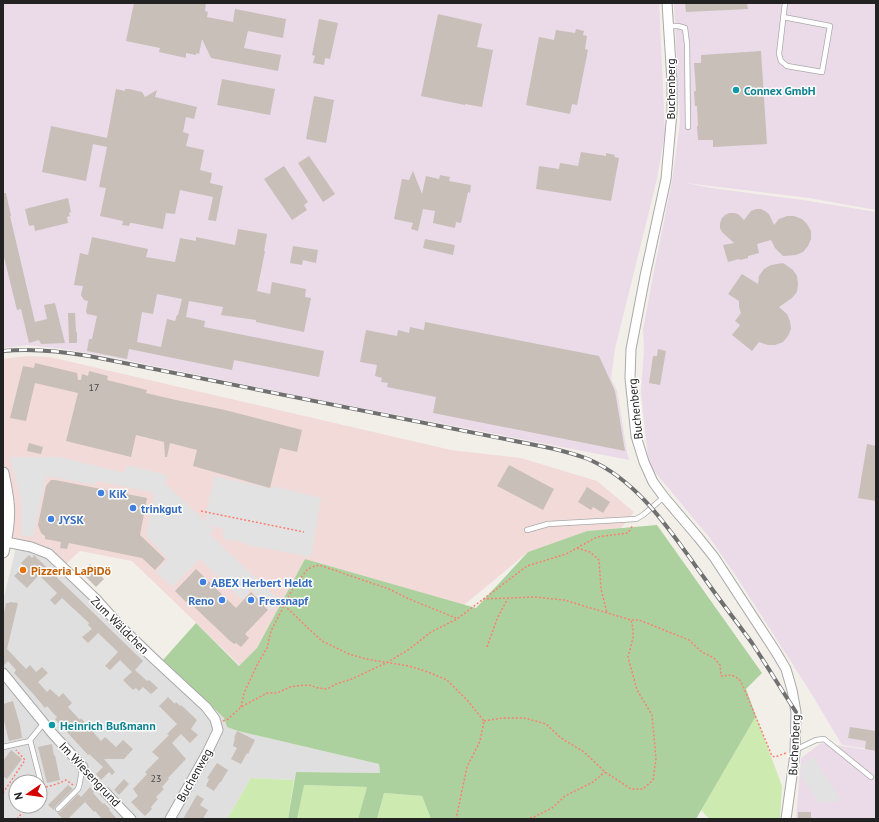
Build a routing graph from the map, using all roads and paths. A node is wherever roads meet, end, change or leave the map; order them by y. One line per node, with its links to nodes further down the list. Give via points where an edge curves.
1 (667, 3): 4 (street, Buchenberg)
2 (785, 3): 3 (lane)
3 (783, 17): 3 (lane, via 779,54 781,61 787,66 822,72 830,26)
4 (669, 26): 5 (lane, via 685,28); 7 (street, Buchenberg, via 672,112 666,179 631,349 630,378 636,436 653,482)
5 (688, 127)
6 (3, 473): 12 (street, via 9,512)
7 (664, 497): 9 (lane); 31 (street, Buchenberg, via 714,557 786,669 796,712)
8 (201, 511): 11 (path)
9 (636, 519): 10 (lane, via 548,524); 13 (path, via 628,533 597,537)
10 (527, 530)
11 (304, 532)
12 (4, 547): 27 (street, Zum Wäldchen, via 31,547 49,554 120,626 206,707 216,720)
13 (576, 548): 15 (path, via 566,554 527,566); 18 (path, via 590,552 599,560 601,588)
14 (508, 598): 15 (path); 18 (path, via 535,596 564,600); 21 (path)
15 (483, 599): 19 (path)
16 (274, 603): 17 (path, via 282,602)
17 (285, 605): 19 (path, via 304,573 319,565 389,589); 22 (path, via 322,641 349,654); 24 (path, via 244,693)
18 (608, 613): 20 (path)
19 (457, 619): 22 (path, via 431,632)
20 (631, 620): 31 (path, via 639,620 689,640 702,652 714,658 720,665 721,676 732,675 739,679 772,756); 33 (path, via 633,638 628,657 637,690 652,715 656,759 653,780 643,789 631,789)
21 (487, 647)
22 (386, 663): 24 (path, via 327,689 309,685 290,687 277,693 267,692); 25 (path, via 409,666 447,680)
23 (3, 673): 26 (street, Im Wiesengrund)
24 (241, 707): 27 (path)
25 (484, 721): 33 (path, via 525,718 546,724 561,738 584,752); 43 (path, via 480,741 467,767)
26 (44, 723): 28 (lane); 32 (street, Im Wiesengrund)
27 (218, 728): 42 (street, Buchenweg)
28 (30, 741): 29 (lane); 34 (lane)
29 (3, 747)
30 (14, 748): 39 (path, via 25,760)
31 (791, 751): 35 (lane, via 824,739); 45 (street, Buchenberg, via 791,783)
32 (83, 767): 37 (lane); 38 (path, Im Wiesengrund)
33 (605, 772): 44 (path, via 593,782 565,796 552,808)
34 (39, 774)
35 (871, 777)
36 (48, 786): 37 (path, via 66,780)
37 (78, 789): 40 (lane)
38 (105, 792): 41 (street, Im Wiesengrund)
39 (3, 794)
40 (58, 809)
41 (131, 819)
42 (170, 819)
43 (456, 819)
44 (526, 819)
45 (786, 819)

